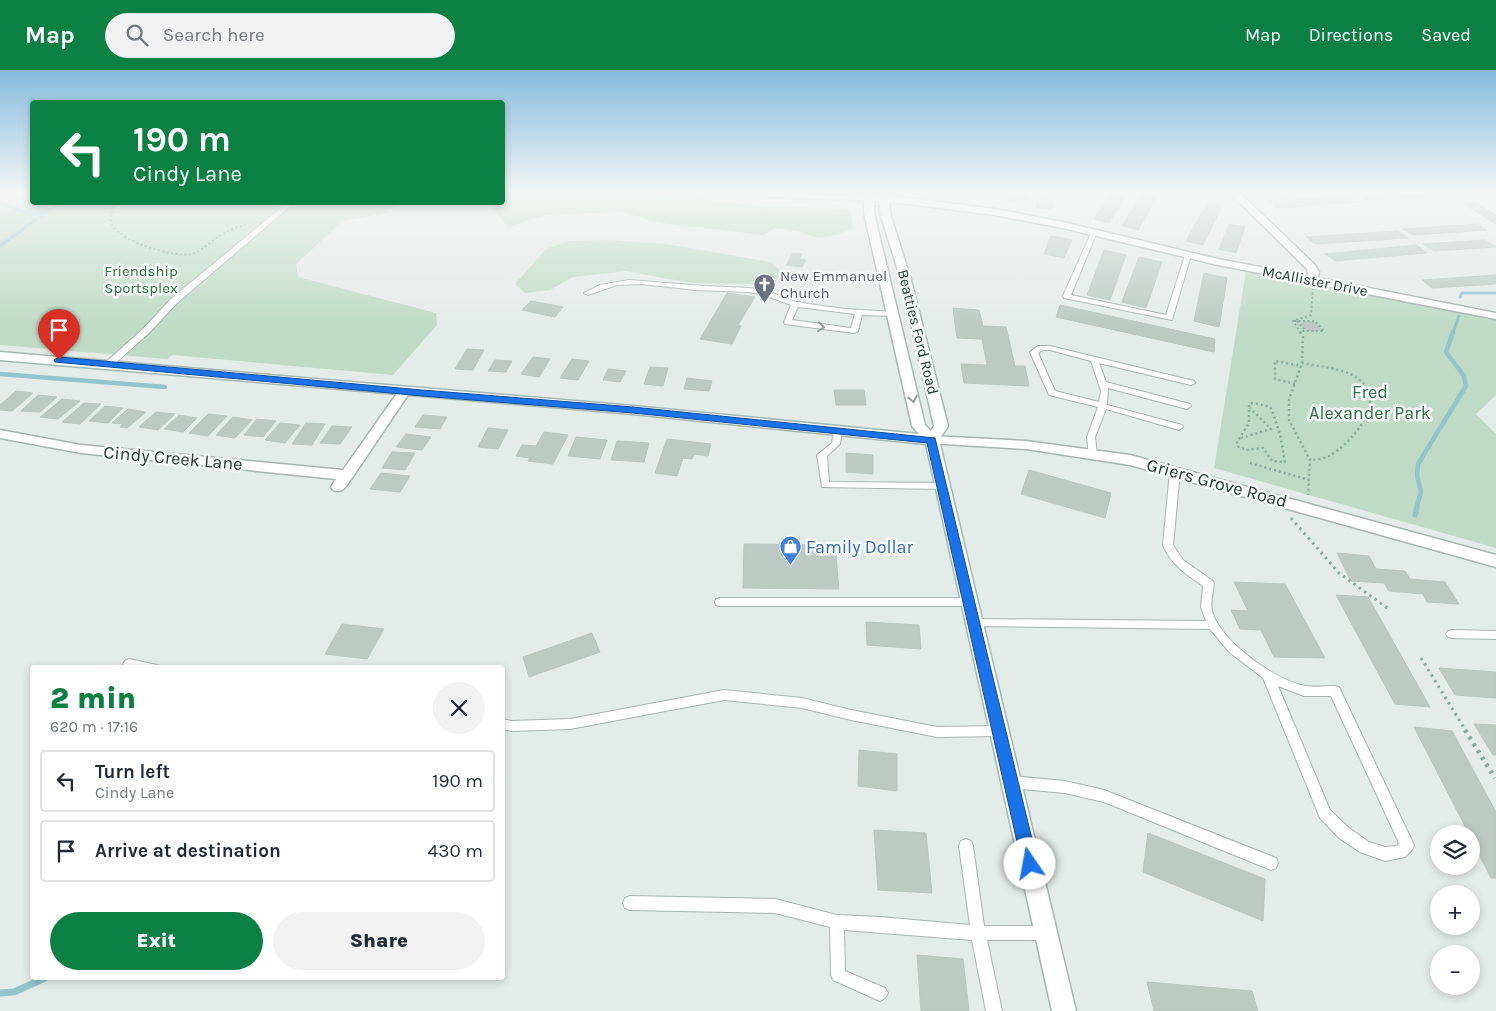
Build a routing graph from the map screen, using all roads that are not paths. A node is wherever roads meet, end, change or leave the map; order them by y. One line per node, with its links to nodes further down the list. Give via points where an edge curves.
1 (250, 237): 16 (lane, via 174,301)
2 (875, 237): 12 (main road, Beatties Ford Road)
3 (892, 237): 25 (main road, Beatties Ford Road, via 941,426)
4 (1092, 237): 7 (lane, via 1067,296 1169,318)
5 (1114, 237): 7 (main road, McAllister Drive)
6 (1280, 237): 8 (main road, via 1311,266)
7 (1188, 255): 8 (main road, McAllister Drive)
8 (1313, 282): 13 (main road, McAllister Drive)
9 (588, 293): 10 (lane, via 616,282 632,281 754,290)
10 (795, 304): 11 (lane); 11 (lane, one-way to 11, via 788,322 854,331)
11 (859, 312): 12 (lane)
12 (894, 314): 25 (main road, Beatties Ford Road, one-way to 25, via 919,426)
13 (1496, 316)
14 (0, 356): 16 (main road, Griers Grove Road)
15 (1094, 359): 17 (lane); 18 (lane); 20 (lane, via 1050,348 1034,352 1052,393)
16 (109, 364): 19 (main road, Griers Grove Road)
17 (1191, 383)
18 (1103, 384): 20 (lane); 21 (lane)
19 (404, 392): 23 (main road, Griers Grove Road, via 633,410); 28 (main road)
20 (1103, 406): 22 (lane); 26 (lane, via 1091,436)
21 (1187, 406)
22 (1179, 427)
23 (838, 431): 25 (main road, Griers Grove Road); 30 (lane, via 836,444 822,455 825,485)
24 (0, 434): 28 (main road, Cindy Creek Lane, via 81,449)
25 (932, 440): 26 (main road, Griers Grove Road, via 1026,445); 30 (main road, Beatties Ford Road)
26 (1092, 454): 27 (main road, Griers Grove Road)
27 (1175, 471): 31 (main road, Griers Grove Road); 35 (lane, via 1168,545 1180,564 1209,584 1205,604)
28 (347, 474): 29 (main road)
29 (338, 486)
30 (942, 486): 33 (main road, Beatties Ford Road)
31 (1496, 561)
32 (720, 602): 33 (lane)
33 (970, 602): 34 (main road, Beatties Ford Road)
34 (974, 623): 35 (lane); 42 (main road, Beatties Ford Road)
35 (1213, 625): 40 (lane, via 1230,646)
36 (1452, 634): 37 (lane)
37 (1496, 635)
38 (129, 664): 39 (lane)
39 (135, 665)
40 (1267, 674): 40 (lane, via 1301,690 1335,691 1407,844 1400,852 1386,854 1365,847 1344,833 1325,814)
41 (505, 725): 42 (lane, via 570,724 724,695 802,703 937,732)
42 (1000, 731): 43 (main road, Beatties Ford Road)
43 (1012, 782): 45 (lane, via 1065,787 1104,796); 49 (main road, Beatties Ford Road)
44 (966, 846): 48 (lane)
45 (1270, 863)
46 (630, 903): 47 (lane, via 775,906)
47 (837, 922): 48 (lane); 50 (lane, via 838,974)
48 (978, 933): 49 (lane); 51 (lane)
49 (1044, 933): 52 (main road, Beatties Ford Road)
50 (880, 993)
51 (994, 1011)
52 (1064, 1011)

